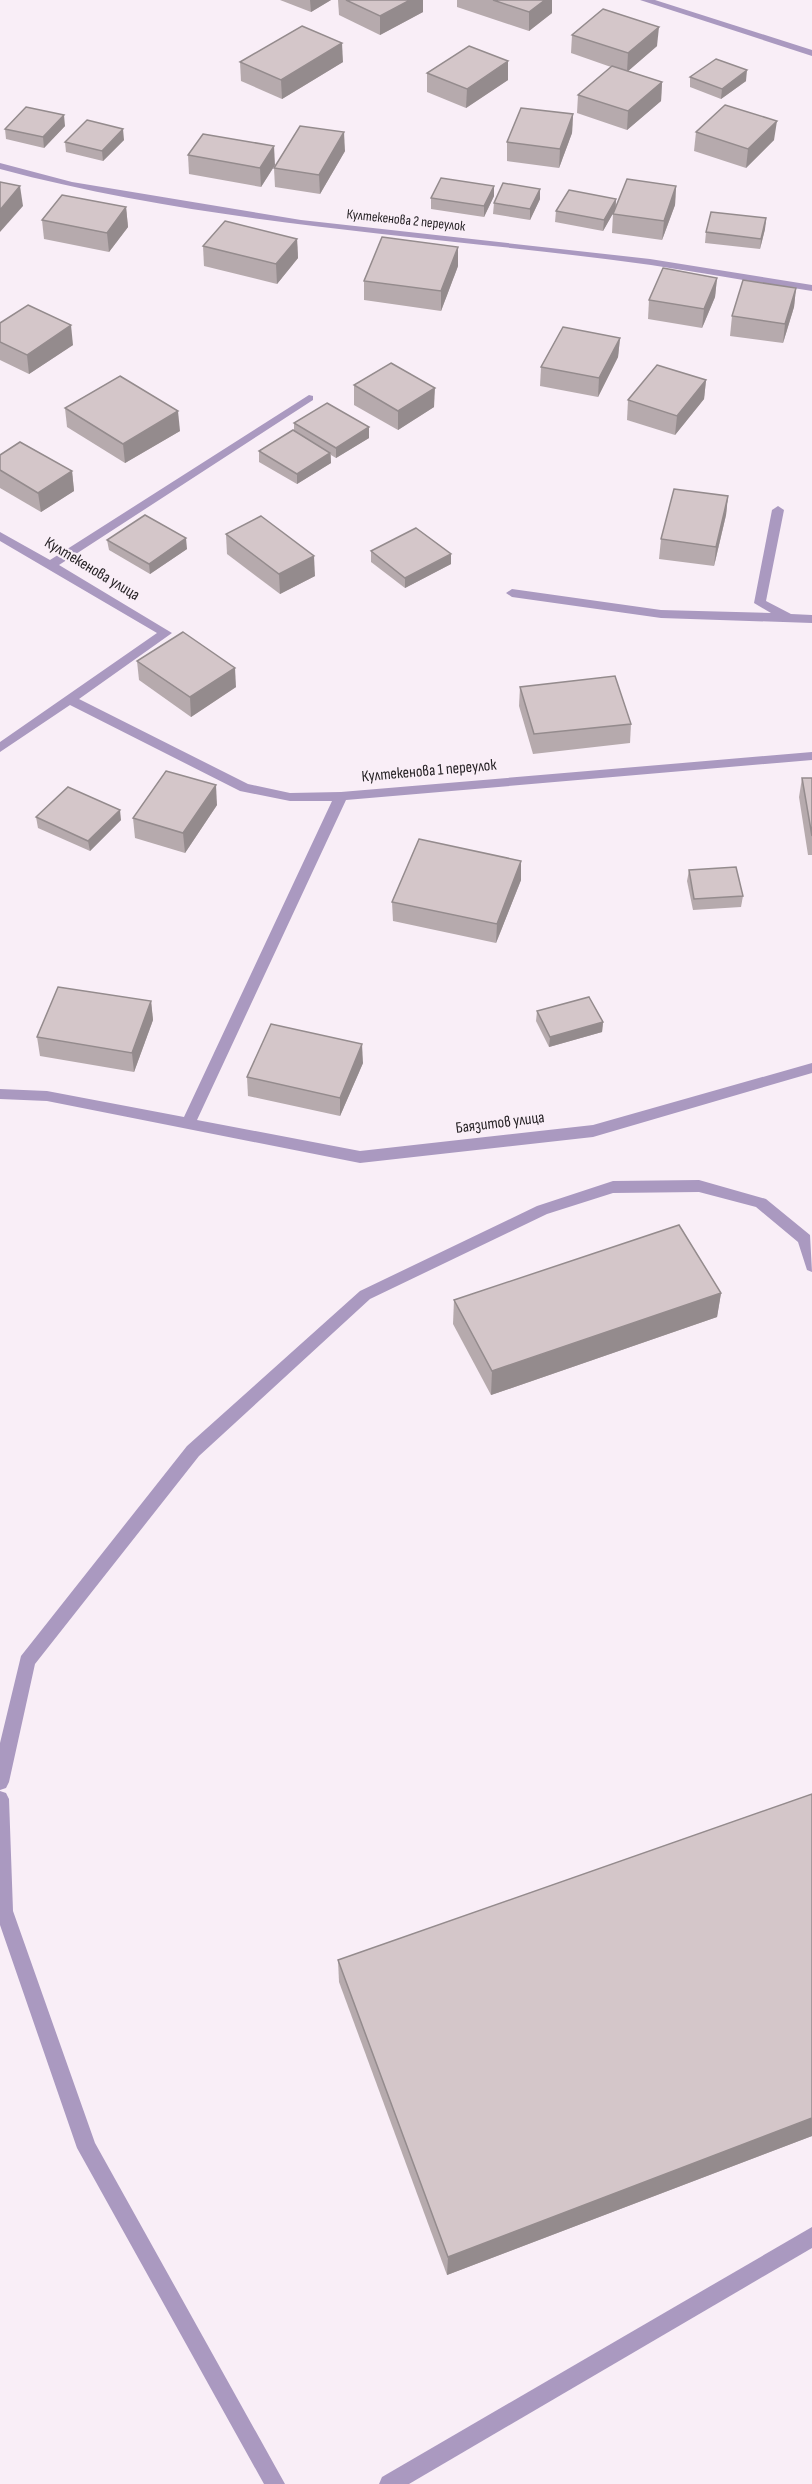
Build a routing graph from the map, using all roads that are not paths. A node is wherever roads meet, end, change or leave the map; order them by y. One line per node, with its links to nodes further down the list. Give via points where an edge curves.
1 (645, 0): 2 (street)
2 (812, 53)
3 (0, 166): 4 (street, Култекенова 2 переулок, via 71,185 301,223 650,262)
4 (812, 288)
5 (309, 398): 8 (street)
6 (778, 510): 10 (street, via 760,603)
7 (0, 536): 8 (street, Култекенова улица)
8 (53, 564): 12 (street, Култекенова улица, via 166,633)
9 (513, 593): 10 (street, via 661,614)
10 (789, 618): 11 (street)
11 (812, 619)
12 (70, 700): 13 (street); 15 (street, Култекенова 1 переулок, via 245,788 290,797)
13 (0, 748)
14 (812, 756): 15 (street, Култекенова 1 переулок)
15 (341, 796): 18 (street)
16 (812, 1068): 18 (street, Баязитов улица, via 593,1131 360,1157)
17 (0, 1094): 18 (street, Баязитов улица, via 47,1096)
18 (188, 1124)
19 (812, 1266): 20 (street, via 805,1239 761,1203 699,1186 613,1188 542,1210 365,1295 193,1451 27,1661)
20 (0, 1782)
21 (0, 1799): 23 (street, via 4,1911 87,2148)
22 (812, 2237): 24 (street)
23 (275, 2484)
24 (389, 2484)

